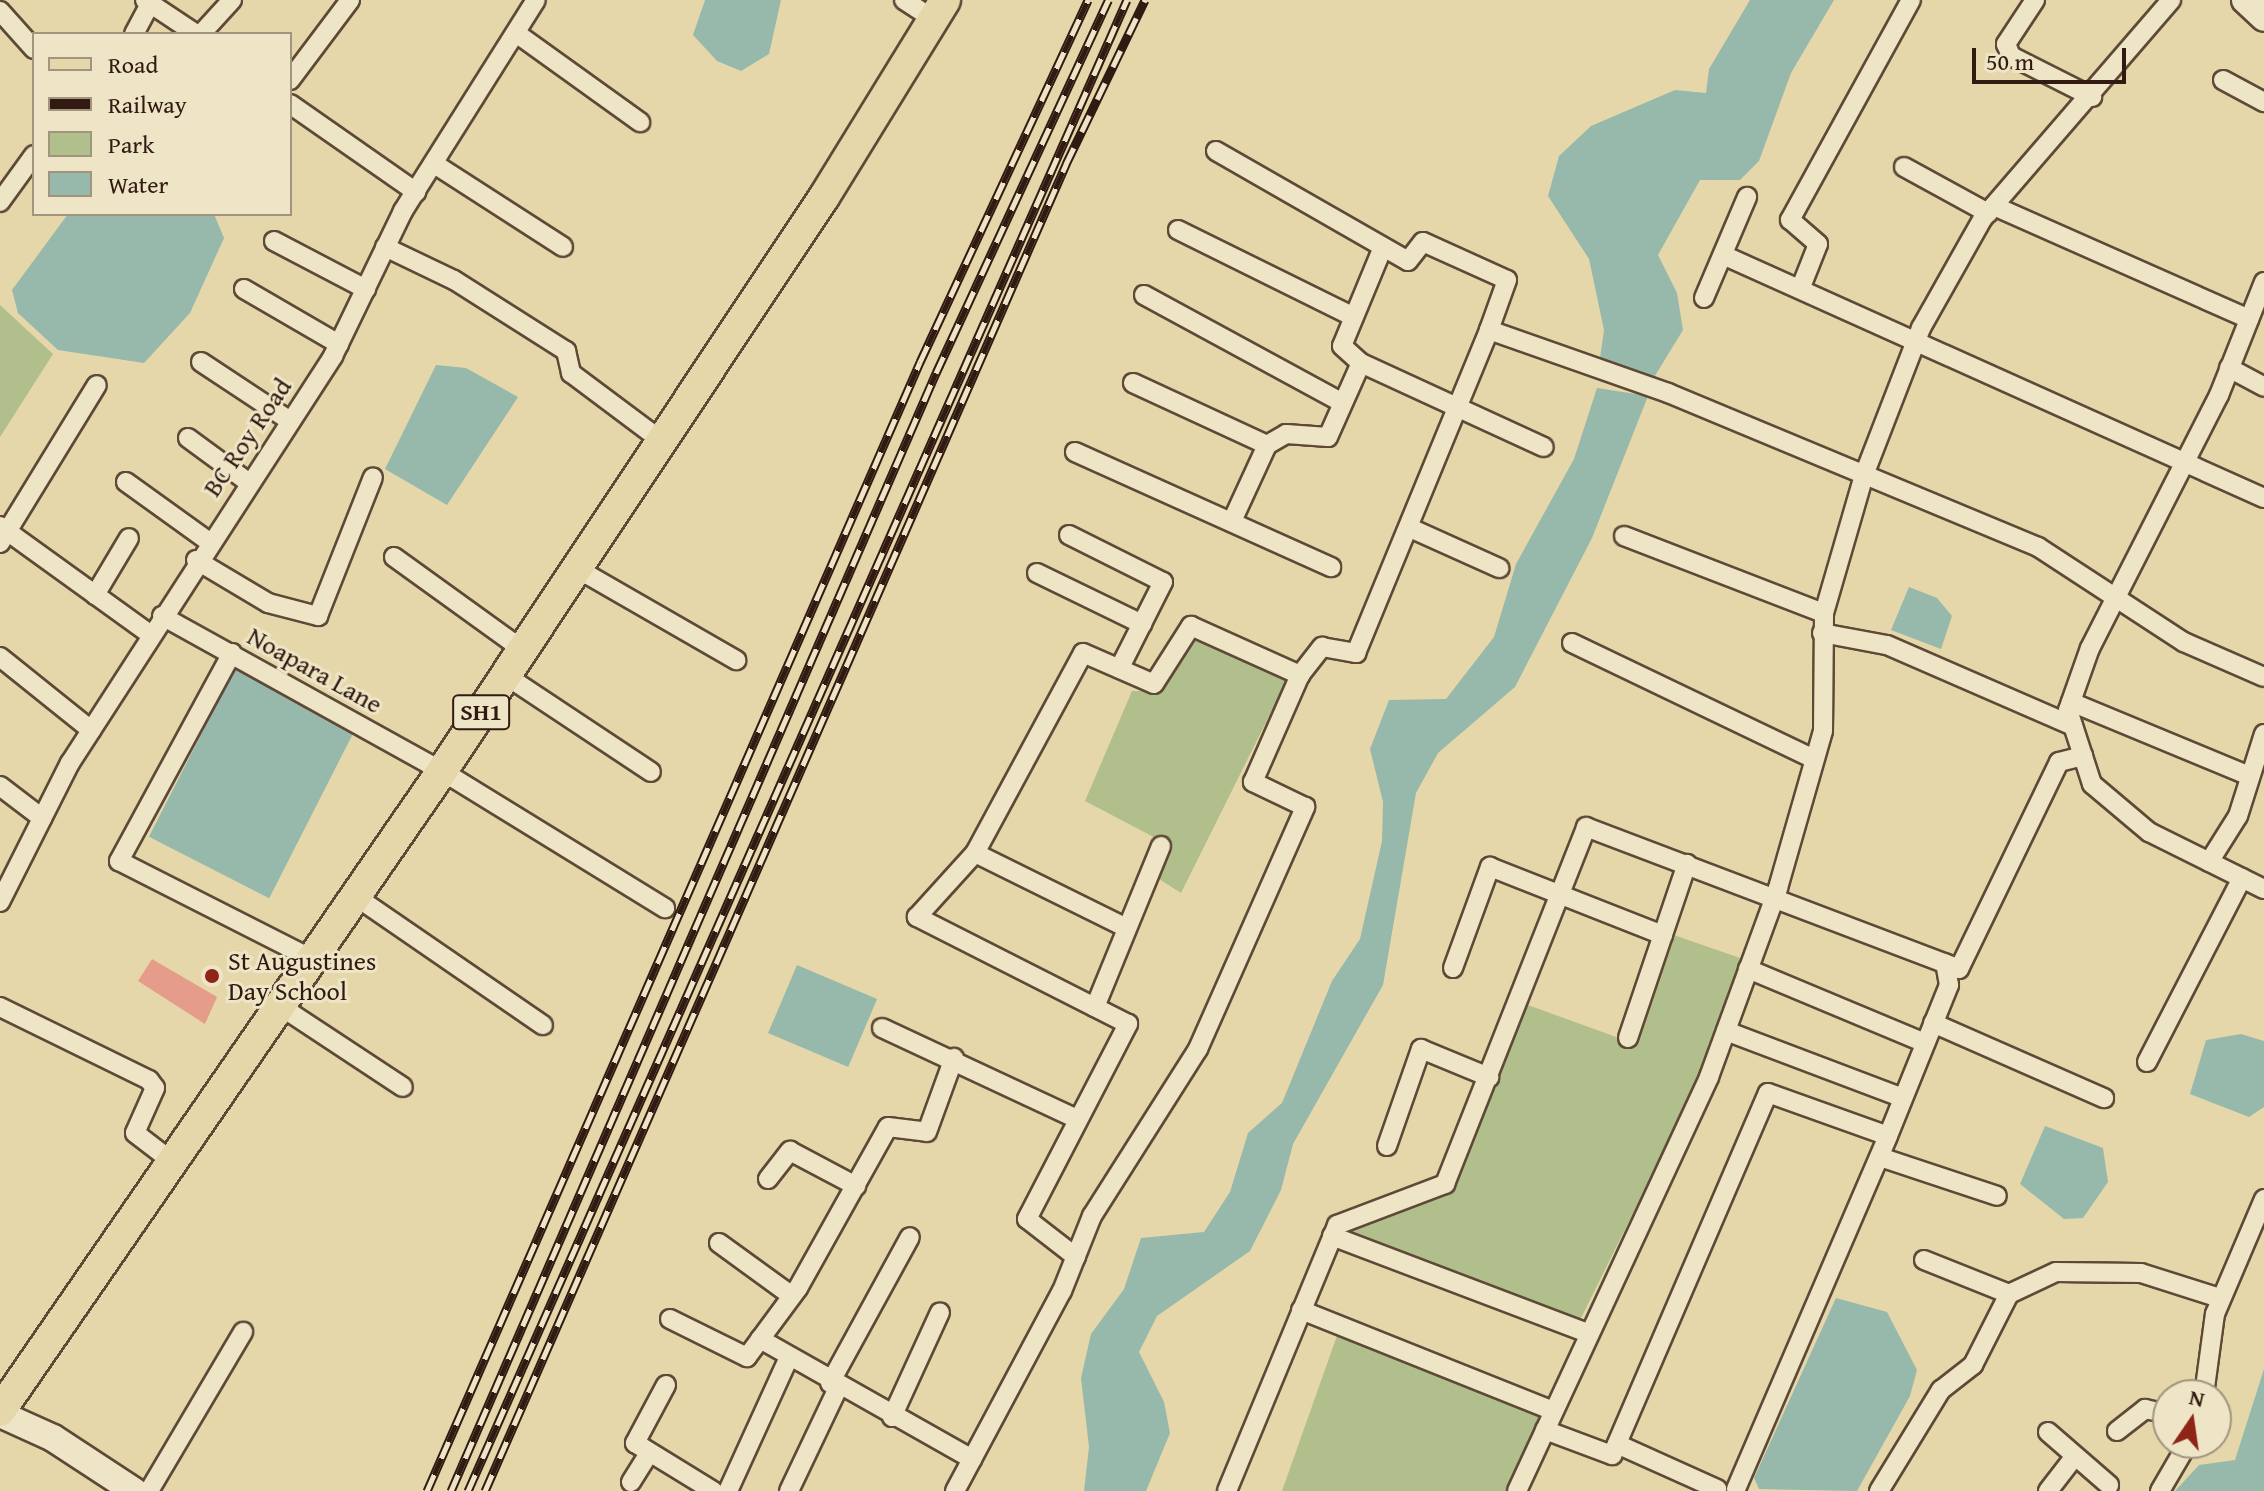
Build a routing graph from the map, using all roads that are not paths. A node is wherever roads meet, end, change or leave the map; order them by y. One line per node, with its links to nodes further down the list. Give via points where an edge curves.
1 (232, 0): 15 (street)
2 (350, 0): 18 (street)
3 (536, 0): 16 (street, BC Roy Road)
4 (904, 0): 10 (street)
5 (1911, 0): 39 (street, via 1790,220 1818,244)
6 (2035, 0): 20 (street, via 2006,44 2011,56)
7 (2171, 0): 20 (street)
8 (2245, 0): 12 (street)
9 (148, 2): 13 (street); 14 (street)
10 (939, 9): 59 (main road, SH1)
11 (0, 11): 17 (street)
12 (2264, 18)
13 (135, 32)
14 (195, 32)
15 (200, 32)
16 (516, 33): 23 (street); 26 (street, BC Roy Road)
17 (32, 47)
18 (292, 77)
19 (2223, 80): 21 (street)
20 (2092, 97): 31 (street)
21 (2264, 102)
22 (292, 105): 28 (street)
23 (640, 122)
24 (1216, 151): 36 (street)
25 (32, 158): 30 (street)
26 (436, 165): 28 (street, BC Roy Road); 35 (street)
27 (1904, 167): 31 (street)
28 (416, 192): 34 (street, BC Roy Road)
29 (1747, 197): 37 (street)
30 (0, 202)
31 (1991, 210): 45 (street); 47 (street)
32 (1178, 230): 44 (street)
33 (274, 241): 41 (street)
34 (385, 247): 41 (street, BC Roy Road); 59 (street, via 454,280 566,351 571,373)
35 (563, 247)
36 (1383, 247): 44 (street); 46 (street, via 1408,261 1423,242 1507,280)
37 (1723, 255): 39 (street); 43 (street)
38 (2264, 282): 45 (street)
39 (1801, 287): 47 (street)
40 (244, 289): 48 (street)
41 (366, 289): 48 (street, BC Roy Road)
42 (1144, 295): 55 (street)
43 (1704, 298)
44 (1354, 317): 50 (street, via 1342,346)
45 (2249, 319): 51 (street)
46 (1489, 330): 56 (street); 64 (street)
47 (1917, 337): 63 (street); 64 (street)
48 (339, 344): 57 (street, BC Roy Road)
49 (201, 362): 57 (street)
50 (1361, 363): 55 (street); 56 (street)
51 (2229, 368): 54 (street); 63 (street)
52 (1133, 383): 60 (street)
53 (97, 385): 71 (street)
54 (2264, 387)
55 (1343, 403): 60 (street, via 1328,437 1286,434)
56 (1460, 407): 61 (street); 70 (street)
57 (290, 421): 67 (street, BC Roy Road)
58 (188, 438): 67 (street)
59 (662, 441): 79 (main road, SH1)
60 (1267, 445): 69 (street)
61 (1544, 447)
62 (1075, 452): 69 (street)
63 (2183, 461): 68 (street); 83 (street)
64 (1864, 475): 83 (street, via 2038,547); 84 (street)
65 (373, 477): 77 (street, via 318,616 268,603)
66 (126, 482): 75 (street)
67 (248, 482): 75 (street, BC Roy Road)
68 (2264, 498)
69 (1233, 519): 78 (street)
70 (1410, 528): 80 (street); 96 (street, via 1356,653 1322,647)
71 (3, 534): 82 (street)
72 (1069, 535): 86 (street, via 1163,582)
73 (1624, 536): 84 (street)
74 (129, 538): 82 (street)
75 (208, 541): 77 (street, BC Roy Road)
76 (394, 557): 90 (street)
77 (196, 560): 85 (street, BC Roy Road)
78 (1331, 567)
79 (576, 568): 90 (main road, SH1); 93 (street)
80 (1499, 568)
81 (1037, 573): 86 (street)
82 (95, 595): 88 (street)
83 (2117, 595): 97 (street, via 2184,642); 98 (street)
84 (1824, 613): 87 (street)
85 (162, 616): 88 (street, BC Roy Road); 91 (street, Noapara Lane)
86 (1142, 624): 94 (street)
87 (1822, 633): 99 (street, via 1887,645); 103 (street, via 1823,731)
88 (150, 634): 100 (street, BC Roy Road)
89 (1572, 643): 103 (street)
90 (523, 650): 95 (main road, SH1)
91 (232, 653): 104 (street, Noapara Lane); 122 (street, via 119,861)
92 (0, 657): 100 (street)
93 (736, 660)
94 (1119, 669): 96 (street, via 1154,684 1191,626); 110 (street, via 1083,653)
95 (505, 675): 104 (main road, SH1); 105 (street)
96 (1300, 675): 153 (street, via 1253,782 1305,807 1198,1049 1092,1216)
97 (2264, 677)
98 (2071, 702): 99 (street); 106 (street)
99 (2073, 726): 102 (street)
100 (91, 730): 108 (street, BC Roy Road)
101 (2264, 734): 106 (street)
102 (2083, 756): 111 (street, via 2092,784 2149,832); 123 (street, via 2059,762 1959,969)
103 (1814, 759): 116 (street)
104 (442, 771): 117 (main road, SH1); 119 (street, Noapara Lane)
105 (651, 772)
106 (2250, 776): 111 (street, via 2238,816)
107 (0, 786): 108 (street)
108 (42, 818): 118 (street, BC Roy Road)
109 (1161, 846): 120 (street)
110 (975, 853): 120 (street); 128 (street, via 917,917)
111 (2209, 862): 113 (street)
112 (1687, 864): 115 (street, via 1586,827); 116 (street); 121 (street)
113 (2242, 878): 114 (street); 136 (street)
114 (2264, 889)
115 (1559, 894): 121 (street); 124 (street, via 1490,867); 137 (street)
116 (1775, 895): 123 (street); 125 (street)
117 (355, 896): 122 (main road, SH1); 130 (street)
118 (1, 899)
119 (665, 908)
120 (1125, 927): 128 (street)
121 (1663, 935): 133 (street)
122 (312, 959): 126 (main road, SH1)
123 (1945, 963): 129 (street, via 1949,985)
124 (1453, 968)
125 (1748, 969): 132 (street); 134 (street)
126 (280, 1006): 138 (street); 145 (main road, SH1)
127 (0, 1007): 145 (street, via 149,1080 155,1088 135,1133)
128 (1095, 1007): 141 (street, via 1128,1024)
129 (1933, 1023): 134 (street); 140 (street)
130 (543, 1025)
131 (882, 1028): 135 (street)
132 (1726, 1031): 139 (street); 162 (street)
133 (1628, 1038)
134 (1925, 1043): 139 (street)
135 (954, 1058): 141 (street); 147 (street, via 927,1132 888,1127)
136 (2147, 1062)
137 (1489, 1077): 143 (street, via 1421,1049); 150 (street, via 1445,1184 1337,1225)
138 (403, 1087)
139 (1903, 1098): 142 (street)
140 (2104, 1098)
141 (1075, 1118): 153 (street, via 1027,1219)
142 (1888, 1136): 144 (street); 175 (street, via 1768,1093)
143 (1387, 1146)
144 (1880, 1157): 148 (street); 184 (street)
145 (174, 1163): 170 (main road, SH1)
146 (768, 1179): 147 (street, via 790,1151)
147 (856, 1186): 156 (street)
148 (1997, 1196)
149 (2264, 1199): 157 (street)
150 (1332, 1236): 158 (street); 162 (street)
151 (910, 1237): 167 (street)
152 (719, 1243): 156 (street)
153 (1076, 1257): 178 (street)
154 (1924, 1260): 155 (street)
155 (2009, 1294): 157 (street, via 2056,1272 2141,1273); 192 (street, via 1973,1365 1941,1390)
156 (792, 1296): 163 (street)
157 (2220, 1298): 165 (street)
158 (1301, 1310): 168 (street); 190 (street)
159 (940, 1312): 171 (street)
160 (670, 1319): 163 (street, via 747,1357)
161 (243, 1332): 186 (street)
162 (1587, 1333): 168 (street)
163 (760, 1339): 164 (street)
164 (789, 1357): 167 (street); 187 (street)
165 (2207, 1379)
166 (666, 1385): 176 (street, via 635,1443)
167 (834, 1386): 171 (street); 188 (street)
168 (1554, 1411): 172 (street)
169 (2152, 1411): 173 (street, via 2145,1409)
170 (0, 1412): 185 (street)
171 (892, 1417): 178 (street)
172 (1545, 1430): 175 (street, via 1612,1455); 191 (street)
173 (2117, 1431)
174 (2048, 1432): 177 (street)
175 (1617, 1444): 183 (street)
176 (649, 1453): 180 (street); 182 (street)
177 (2075, 1456): 181 (street); 193 (street)
178 (972, 1459): 189 (street)
179 (2179, 1459): 194 (street)
180 (631, 1482)
181 (2109, 1485)
182 (700, 1488)
183 (1716, 1490): 184 (street)
184 (1738, 1490)
185 (134, 1491)
186 (149, 1491)
187 (728, 1491)
188 (789, 1491)
189 (955, 1491)
190 (1227, 1491)
191 (1517, 1491)
192 (1879, 1491)
193 (2048, 1491)
194 (2160, 1491)

